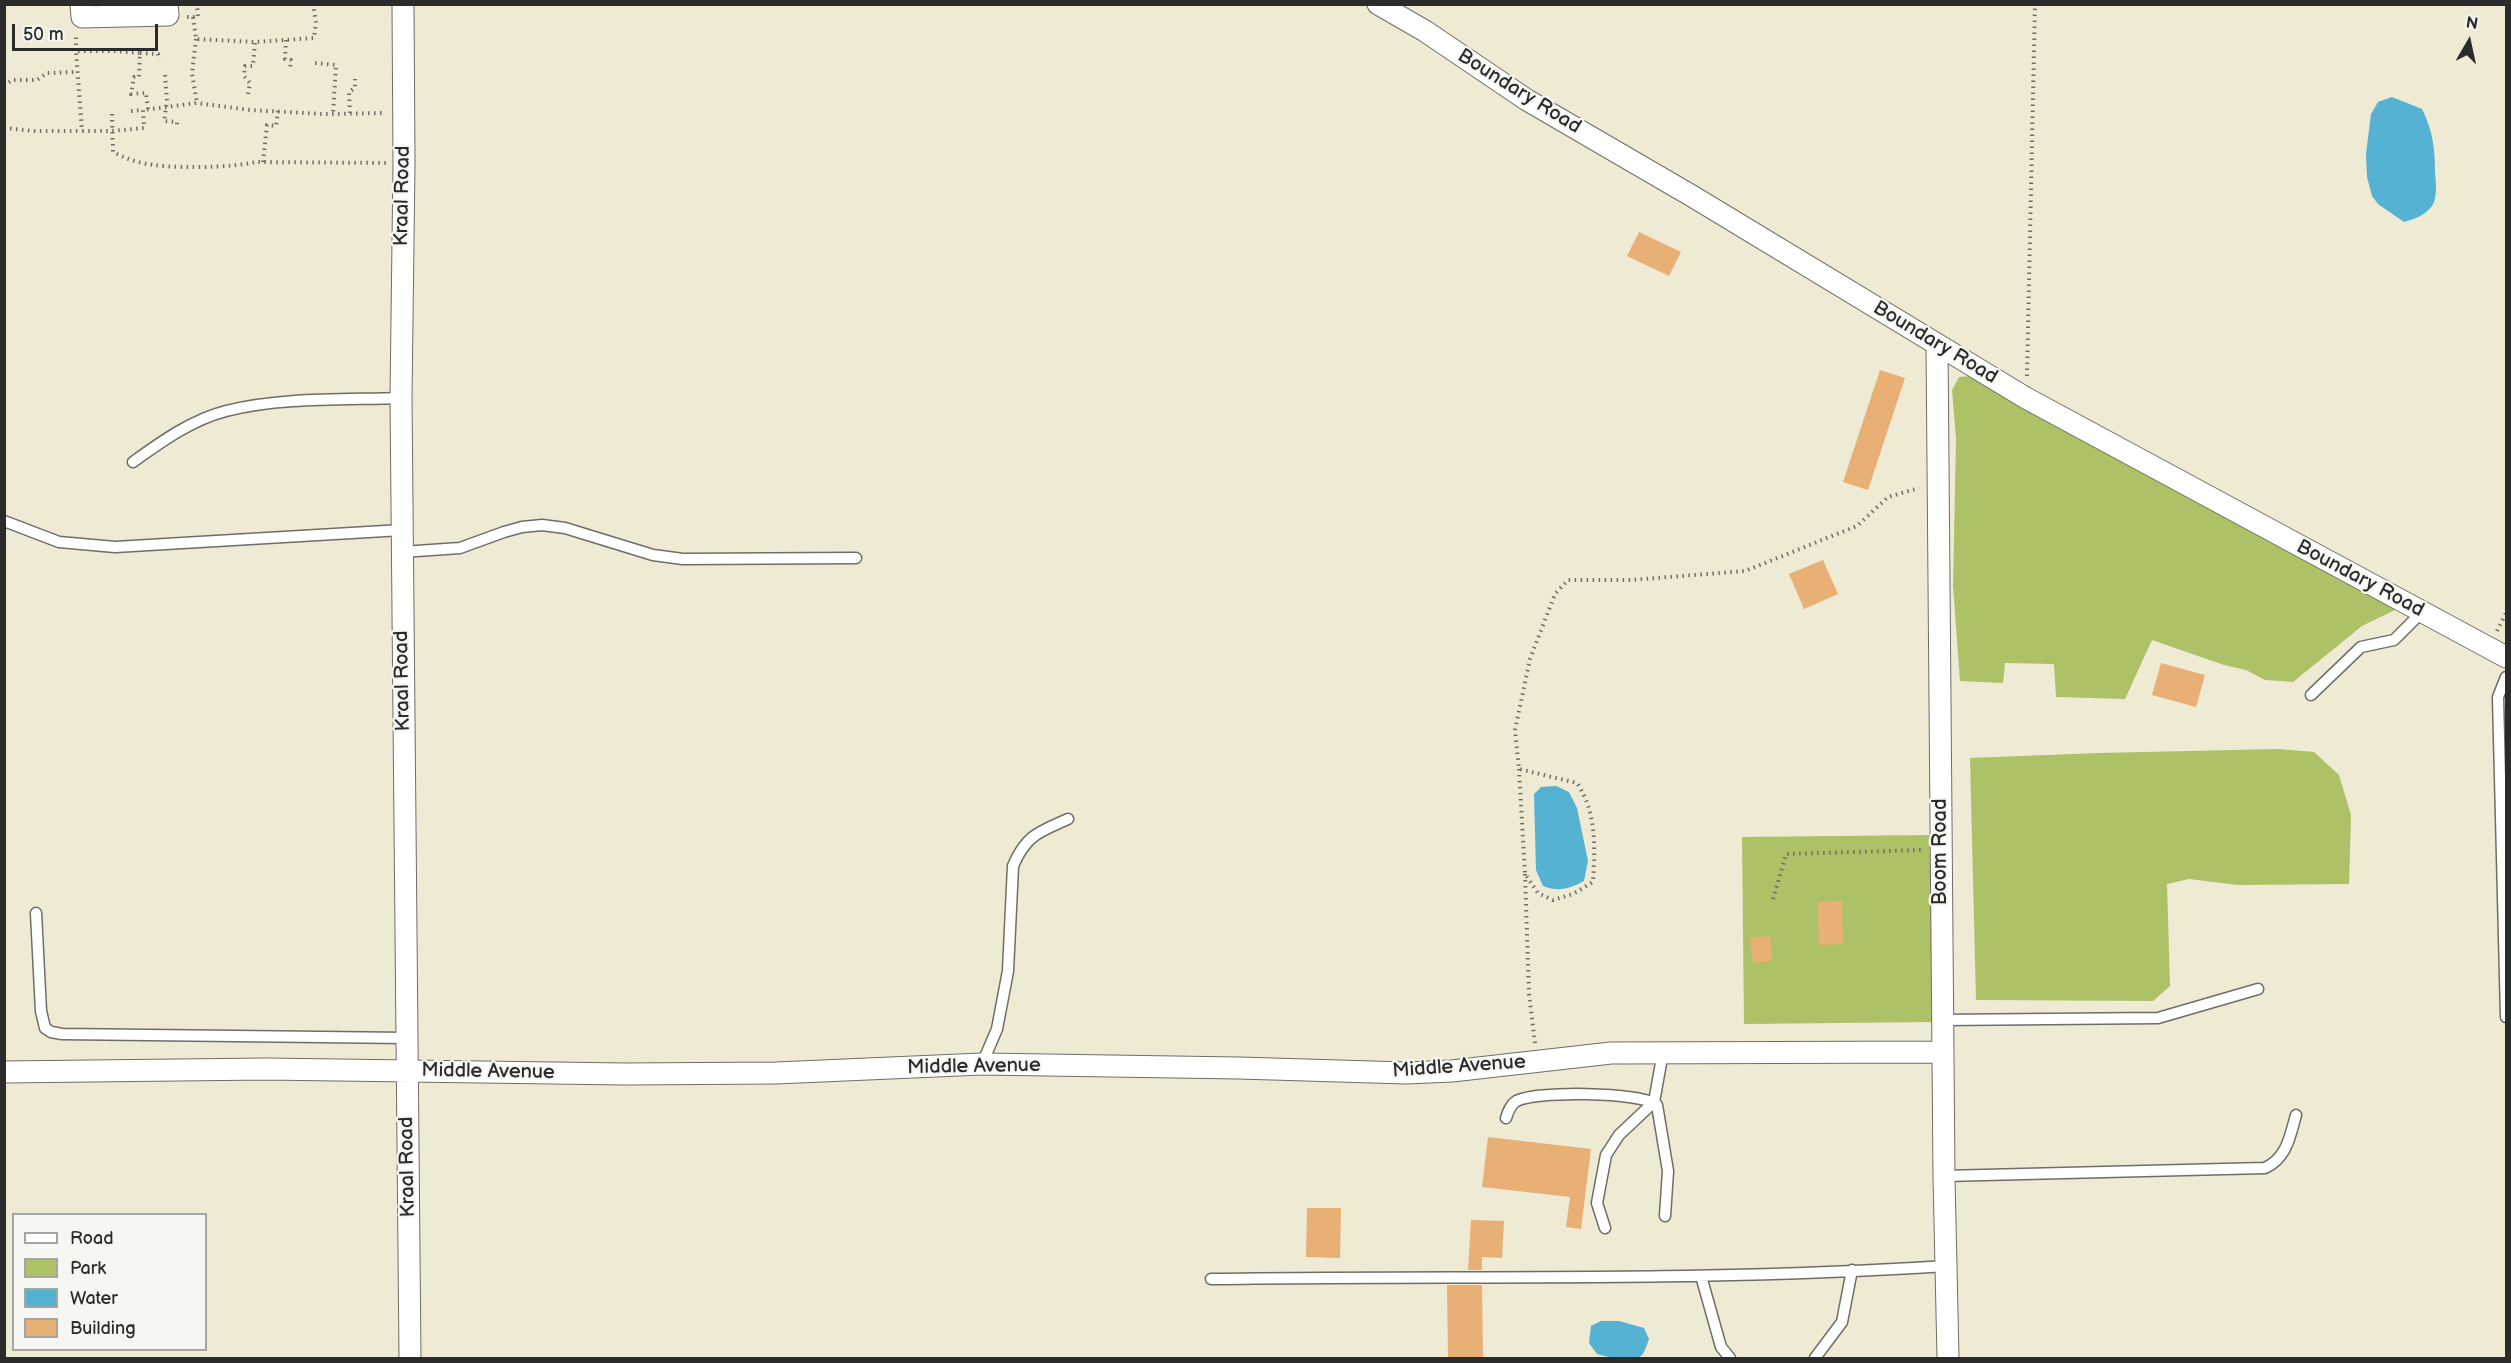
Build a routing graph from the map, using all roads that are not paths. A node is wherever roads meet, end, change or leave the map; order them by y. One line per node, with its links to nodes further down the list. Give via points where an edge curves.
1 (81, 4): 4 (street, via 82,17)
2 (403, 4): 6 (street, Kraal Road)
3 (1378, 4): 5 (street, Boundary Road, via 1527,100)
4 (168, 10)
5 (1937, 345): 12 (street, Boundary Road, via 2026,398); 20 (street, Boom Road)
6 (401, 398): 7 (lane, via 312,401 226,411 188,427); 9 (street, Kraal Road)
7 (132, 462)
8 (4, 521): 9 (lane, via 59,542 115,547)
9 (402, 530): 10 (street, Kraal Road)
10 (402, 552): 11 (lane, via 460,548 504,532 542,525 565,528 652,555 683,559); 21 (street, Kraal Road)
11 (856, 558)
12 (2422, 612): 13 (street, Boundary Road); 15 (lane, via 2394,640 2361,647)
13 (2506, 657)
14 (2506, 677): 19 (lane, via 2498,697)
15 (2311, 695)
16 (1068, 819): 24 (lane, via 1033,834 1013,866 1008,971 997,1029)
17 (36, 914): 21 (lane, via 41,1011 45,1028 51,1032)
18 (2258, 989): 20 (lane, via 2158,1018)
19 (2506, 1017)
20 (1942, 1020): 23 (street, Boom Road)
21 (407, 1038): 25 (street, Kraal Road)
22 (1662, 1052): 23 (street, Middle Avenue); 24 (street, Middle Avenue, via 1611,1053 1406,1073); 27 (lane)
23 (1942, 1052): 30 (street, Boom Road)
24 (982, 1064): 25 (street, Middle Avenue, via 764,1073)
25 (407, 1071): 26 (street, Middle Avenue); 37 (street, Kraal Road)
26 (4, 1072)
27 (1654, 1102): 29 (lane, via 1579,1094 1539,1095 1516,1102); 31 (lane, via 1658,1105 1668,1171); 32 (lane, via 1619,1135 1606,1155 1597,1203)
28 (2296, 1115): 30 (lane, via 2282,1155 2265,1168)
29 (1506, 1118)
30 (1944, 1176): 33 (street, Boom Road)
31 (1665, 1216)
32 (1605, 1228)
33 (1946, 1266): 34 (lane); 40 (street, Boom Road)
34 (1852, 1270): 35 (lane); 39 (lane, via 1842,1322)
35 (1701, 1276): 36 (lane); 38 (lane, via 1720,1347)
36 (1211, 1279)
37 (410, 1359)
38 (1730, 1359)
39 (1815, 1359)
40 (1948, 1359)

